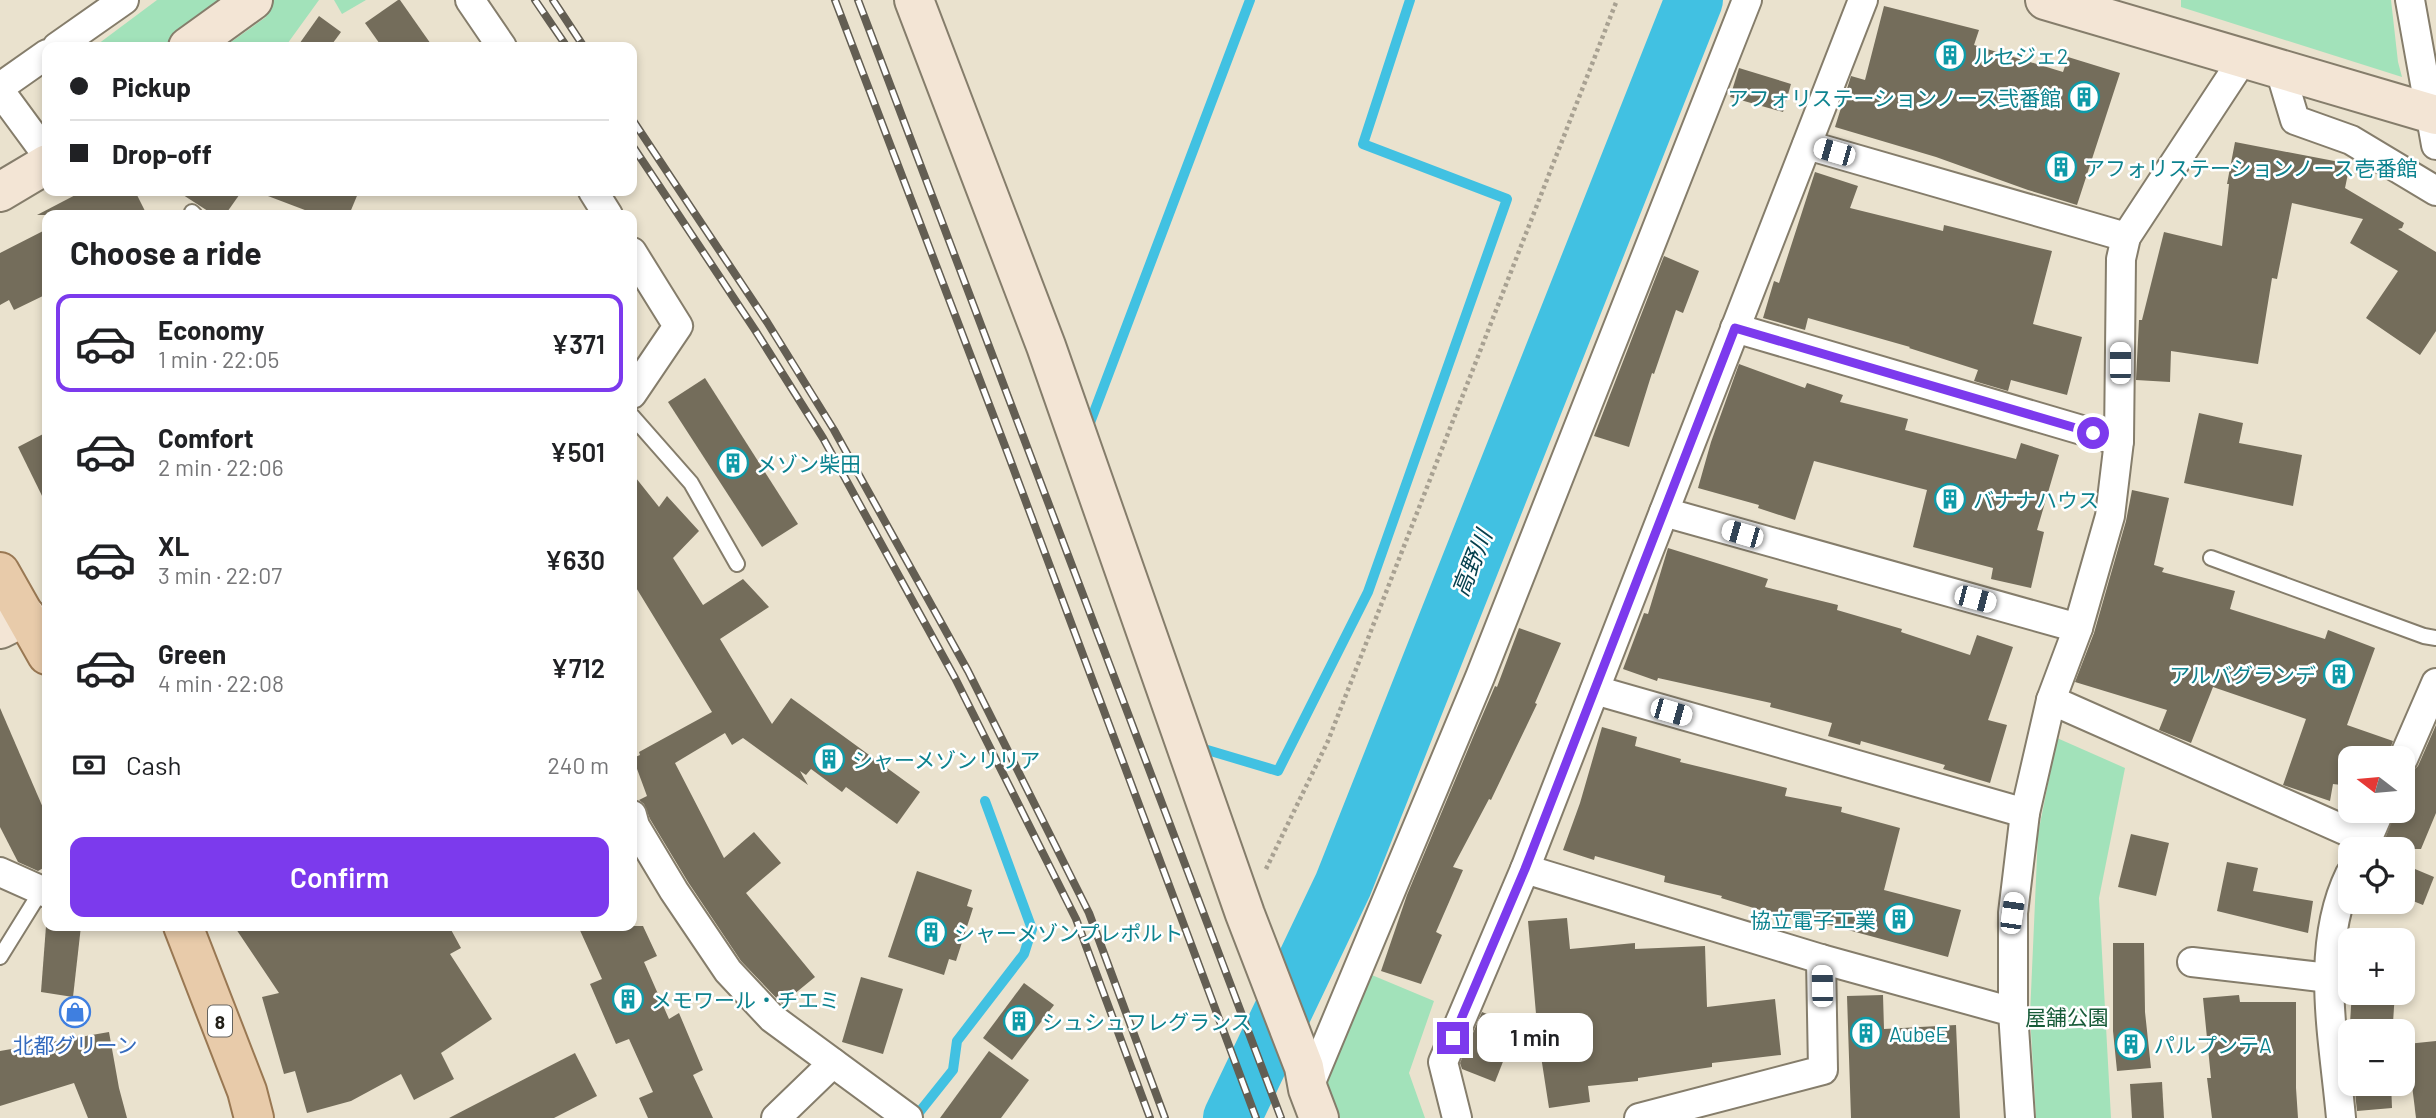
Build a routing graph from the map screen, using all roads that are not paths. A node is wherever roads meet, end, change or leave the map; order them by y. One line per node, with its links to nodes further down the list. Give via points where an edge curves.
1 (124, 0): 9 (street)
2 (253, 0): 10 (street)
3 (470, 0): 11 (street)
4 (914, 0): 55 (street, via 1046,346)
5 (1747, 0): 55 (street, via 1480,677)
6 (1863, 0): 17 (street)
7 (2045, 0): 13 (street)
8 (2410, 0): 16 (street)
9 (64, 42)
10 (194, 42)
11 (499, 42)
12 (42, 58): 15 (street)
13 (2243, 59): 14 (street); 22 (street)
14 (2280, 70): 16 (street); 20 (street, via 2295,120 2351,140)
15 (0, 89): 18 (street)
16 (2434, 125)
17 (1807, 145): 22 (street); 24 (street)
18 (42, 148)
19 (42, 167): 21 (street)
20 (2436, 191)
21 (0, 192)
22 (2126, 237): 27 (street, via 2121,259)
23 (637, 260): 25 (street, via 678,326)
24 (1735, 328): 27 (street); 28 (street)
25 (637, 387)
26 (637, 422): 30 (lane, via 691,483)
27 (2119, 441): 33 (street, via 2110,516)
28 (1664, 512): 33 (street); 37 (street)
29 (2211, 558): 34 (lane)
30 (737, 564)
31 (0, 572): 32 (main road)
32 (13, 622): 35 (main road)
33 (2078, 628): 38 (street)
34 (2436, 638)
35 (42, 650)
36 (2436, 683): 39 (street)
37 (1595, 690): 40 (street); 43 (street)
38 (2051, 700): 40 (street); 42 (street)
39 (2408, 746)
40 (2025, 813): 53 (street, via 2012,913)
41 (637, 829): 54 (street, via 728,971 772,1018)
42 (2350, 837)
43 (1525, 869): 50 (street); 59 (street, via 1443,1062)
44 (0, 872): 45 (street)
45 (42, 891)
46 (42, 895): 49 (lane)
47 (2338, 908): 52 (street)
48 (185, 931): 56 (main road, 8)
49 (0, 957)
50 (1821, 959): 53 (street); 60 (street, via 1824,1070)
51 (2192, 962): 52 (street)
52 (2329, 978): 62 (street)
53 (2013, 1012): 61 (street)
54 (833, 1063): 57 (street); 58 (street)
55 (1310, 1091)
56 (254, 1118)
57 (776, 1118)
58 (908, 1118)
59 (1457, 1118)
60 (1639, 1118)
61 (2020, 1118)
62 (2341, 1118)

